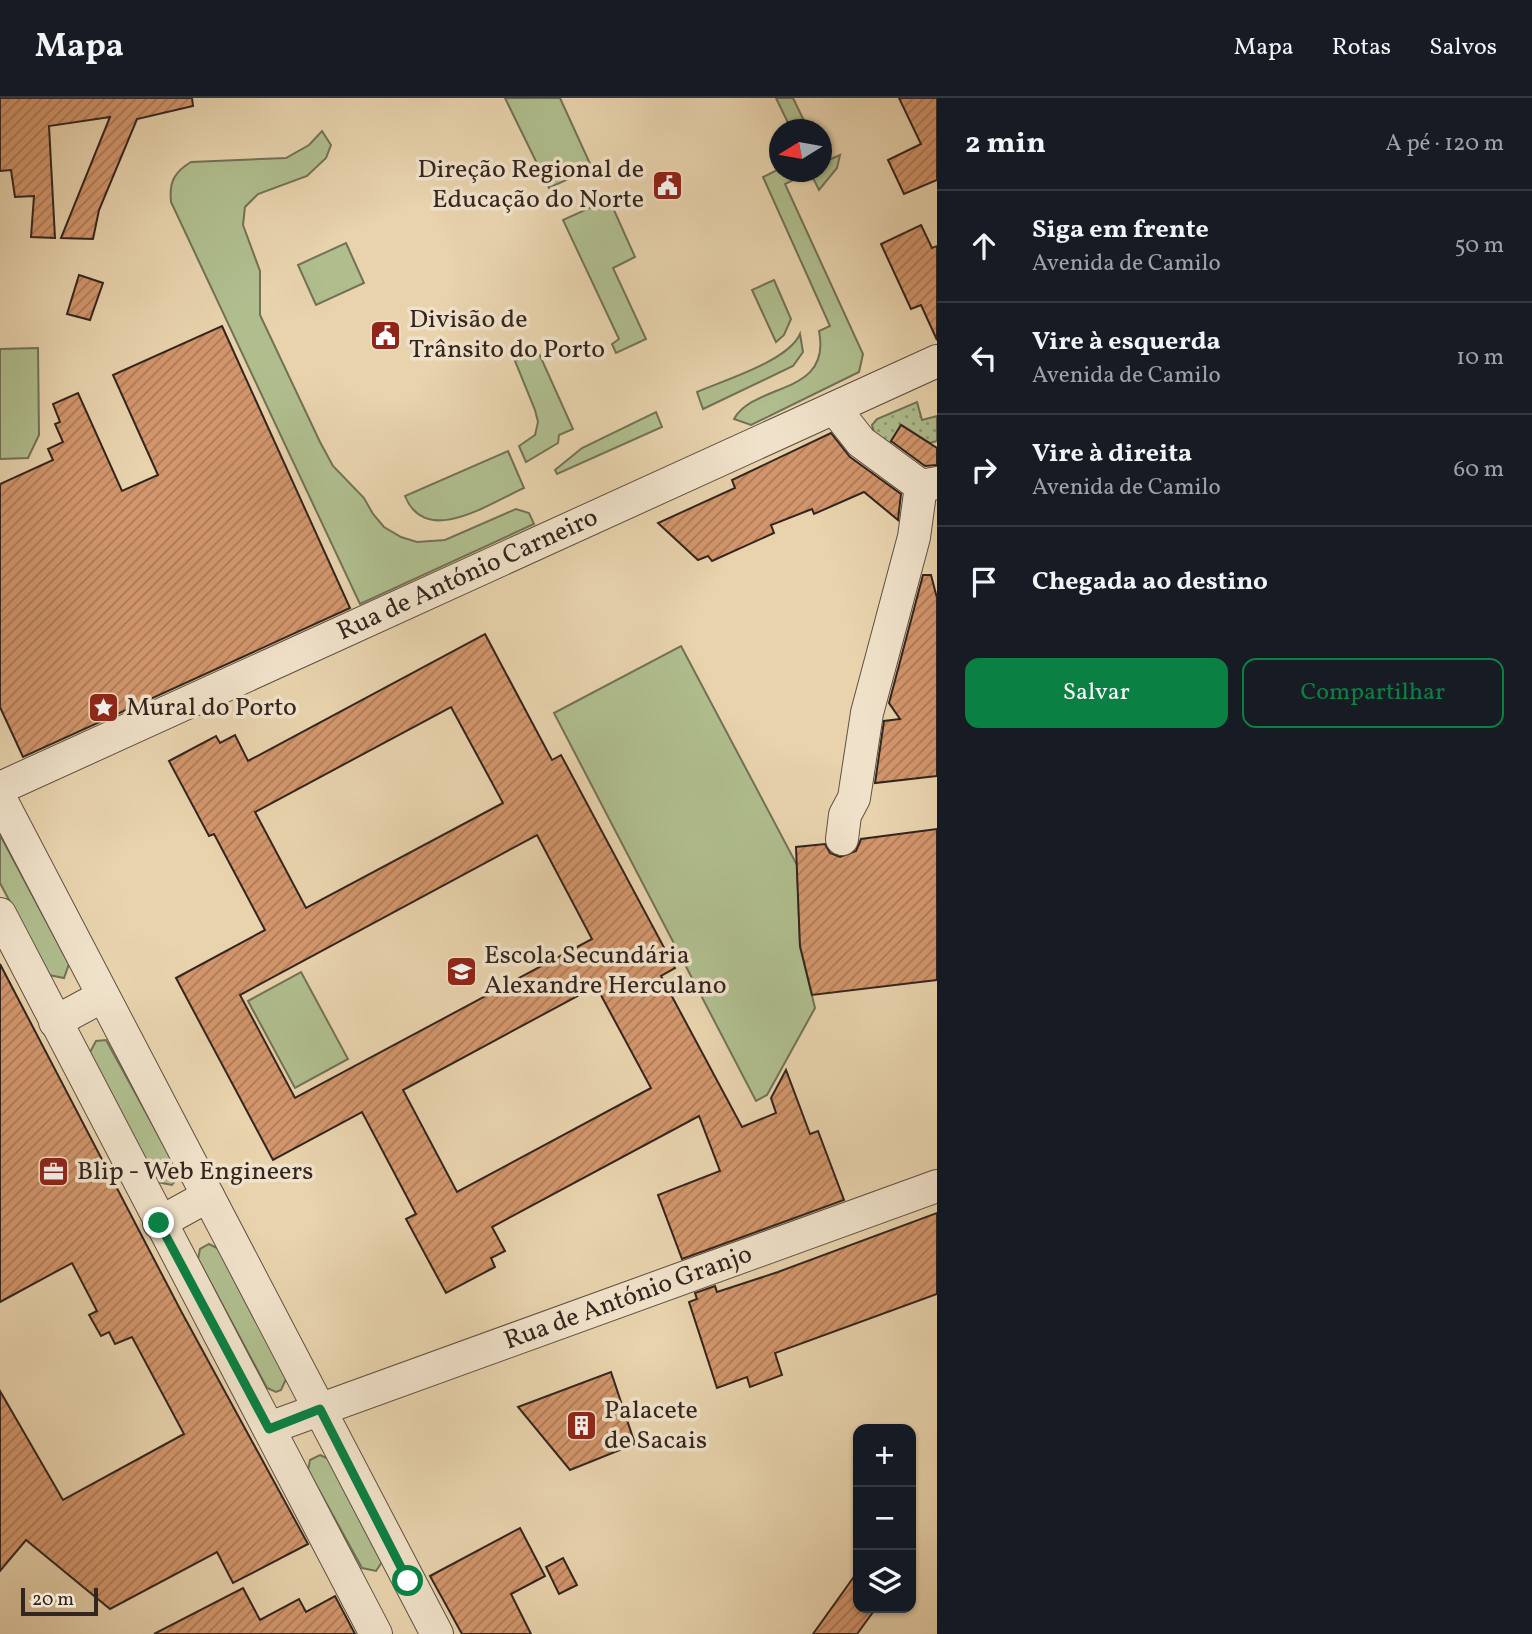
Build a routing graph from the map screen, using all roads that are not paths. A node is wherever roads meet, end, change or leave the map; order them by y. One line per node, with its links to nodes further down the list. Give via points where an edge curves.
1 (937, 361): 2 (street, Rua de António Carneiro)
2 (835, 409): 3 (street, via 861,442); 4 (street, Rua de António Carneiro)
3 (929, 484): 6 (street, via 867,713 854,798 845,815)
4 (0, 788)
5 (0, 797): 8 (street)
6 (842, 839)
7 (0, 914): 9 (street)
8 (103, 996): 9 (street); 11 (street)
9 (55, 1022): 12 (street)
10 (937, 1186): 13 (street, Rua de António Granjo)
11 (208, 1196): 12 (street); 13 (street)
12 (159, 1223): 14 (street)
13 (320, 1409): 14 (street, Rua de António Granjo); 15 (street)
14 (269, 1429): 16 (street)
15 (408, 1581): 16 (street); 17 (street)
16 (369, 1621)
17 (437, 1634)

